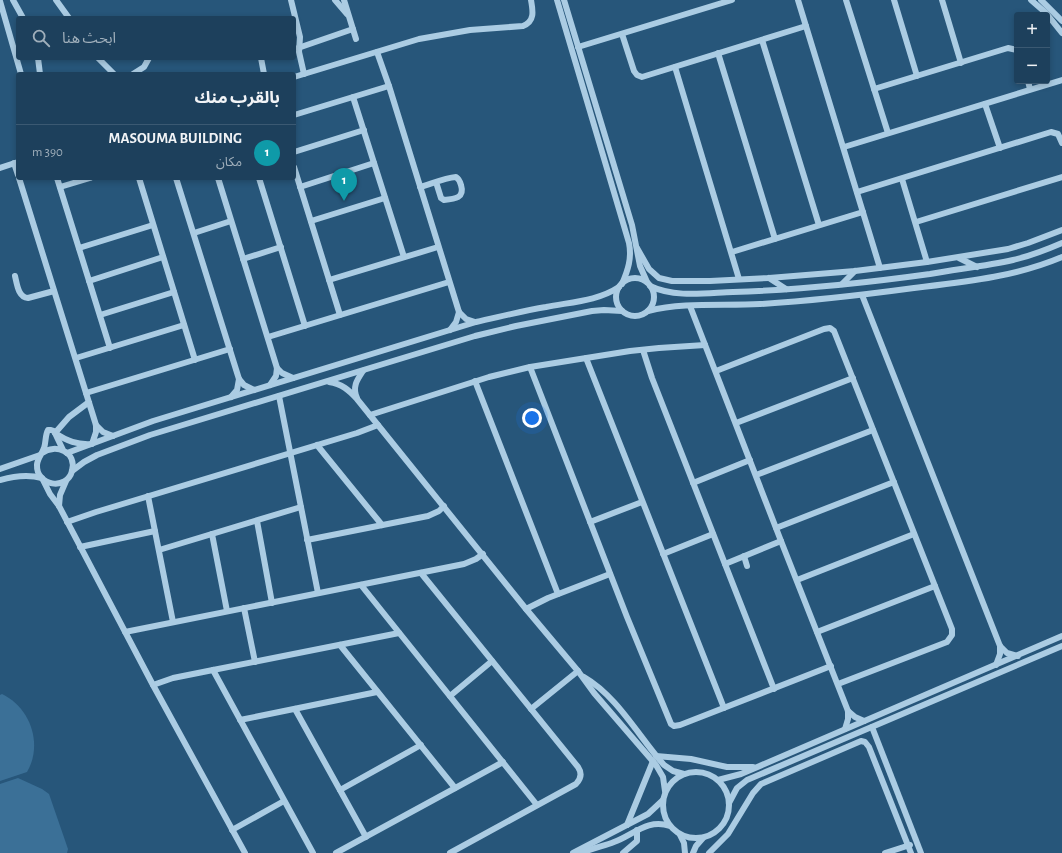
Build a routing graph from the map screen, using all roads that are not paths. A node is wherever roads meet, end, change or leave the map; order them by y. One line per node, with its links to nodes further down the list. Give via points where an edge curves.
1 (13, 0): 18 (street)
2 (56, 0): 19 (street)
3 (291, 0): 20 (street)
4 (335, 0): 17 (street)
5 (344, 0): 17 (street)
6 (532, 0): 32 (street, via 532,17 530,22 523,26 419,39)
7 (557, 0): 116 (street, via 629,243 630,262)
8 (564, 0): 29 (street)
9 (732, 0): 26 (street)
10 (798, 0): 23 (street)
11 (846, 0): 53 (street)
12 (894, 0): 49 (street)
13 (942, 0): 40 (street)
14 (1031, 0): 25 (street, via 1046,13)
15 (1041, 0): 22 (street)
16 (0, 1): 34 (street)
17 (348, 15): 24 (street)
18 (22, 16)
19 (68, 16)
20 (295, 16)
21 (296, 21): 30 (street, via 300,38)
22 (1062, 21)
23 (806, 26): 28 (street); 61 (street)
24 (353, 28): 27 (street); 30 (street)
25 (1062, 33)
26 (622, 34): 29 (street); 41 (street, via 637,75 644,76)
27 (356, 39)
28 (762, 40): 33 (street); 88 (street)
29 (578, 47): 96 (street)
30 (298, 48): 47 (street)
31 (1014, 49): 40 (street, via 1008,48)
32 (376, 52): 47 (street); 52 (street)
33 (718, 54): 41 (street); 91 (street)
34 (16, 57)
35 (17, 60): 42 (street)
36 (38, 60): 43 (street)
37 (100, 60): 44 (street)
38 (149, 60): 45 (street)
39 (261, 60): 46 (street)
40 (961, 63): 49 (street)
41 (675, 67): 97 (street)
42 (20, 72)
43 (40, 72)
44 (112, 72)
45 (136, 72)
46 (264, 72)
47 (304, 74): 48 (street)
48 (296, 76)
49 (917, 76): 53 (street)
50 (1062, 80): 54 (street)
51 (1029, 84): 54 (street)
52 (389, 86): 55 (street); 80 (street)
53 (874, 89): 59 (street)
54 (1030, 89): 56 (street)
55 (354, 97): 57 (street); 58 (street)
56 (985, 104): 59 (street); 62 (street)
57 (296, 114)
58 (364, 130): 63 (street); 65 (street)
59 (888, 133): 61 (street)
60 (1062, 143): 62 (street, via 1058,134 1051,132)
61 (844, 147): 81 (street)
62 (1000, 148): 69 (street)
63 (296, 151)
64 (16, 163): 66 (street)
65 (374, 164): 79 (street); 82 (street)
66 (0, 168)
67 (296, 174): 79 (street)
68 (1062, 176): 86 (street)
69 (902, 179): 81 (street); 86 (street)
70 (19, 180): 118 (street)
71 (58, 180): 78 (street)
72 (83, 180): 78 (street)
73 (140, 180): 87 (street)
74 (177, 180): 90 (street)
75 (219, 180): 84 (street)
76 (260, 180): 93 (street)
77 (436, 182): 77 (street, via 444,200 462,194 457,178); 80 (street)
78 (60, 187): 95 (street)
79 (300, 187): 85 (street)
80 (420, 187): 94 (street)
81 (857, 192): 83 (street)
82 (385, 198): 85 (street); 99 (street)
83 (863, 212): 88 (street); 105 (street)
84 (231, 220): 90 (street); 102 (street)
85 (311, 221): 110 (street)
86 (916, 222): 103 (street)
87 (153, 224): 95 (street); 98 (street)
88 (819, 225): 91 (street)
89 (1062, 230): 101 (street, via 1018,246)
90 (194, 233): 135 (street)
91 (775, 239): 97 (street)
92 (1062, 243): 104 (street, via 1026,257)
93 (281, 247): 102 (street); 130 (street)
94 (438, 247): 99 (street); 113 (street)
95 (78, 248): 111 (street)
96 (637, 248): 112 (street, via 649,269 659,278 672,281); 114 (street, via 640,266)
97 (732, 252): 109 (street)
98 (163, 257): 111 (street); 119 (street)
99 (404, 257): 110 (street)
100 (1062, 257): 121 (street, via 994,277)
101 (959, 258): 103 (street); 104 (street)
102 (243, 259): 132 (street)
103 (927, 262): 105 (street)
104 (977, 267): 115 (street)
105 (880, 268): 106 (street)
106 (855, 271): 108 (street); 115 (street)
107 (15, 276): 118 (street, via 24,298)
108 (769, 278): 109 (street); 117 (street)
109 (739, 279): 112 (street)
110 (329, 280): 127 (street)
111 (89, 281): 126 (street)
112 (710, 281): 120 (street)
113 (449, 282): 125 (street); 127 (street)
114 (648, 284): 116 (street, via 634,278); 120 (street, via 661,291); 124 (street, via 654,296)
115 (842, 284): 117 (street)
116 (620, 285): 123 (street, via 616,299); 128 (street, via 596,298)
117 (786, 289): 120 (street)
118 (54, 291): 137 (street)
119 (174, 292): 126 (street); 129 (street)
120 (697, 293)
121 (862, 295): 122 (street); 217 (street)
122 (690, 306): 124 (street); 133 (street)
123 (622, 311): 124 (street, via 632,316); 142 (street, via 592,311 502,329)
124 (648, 311)
125 (459, 312): 128 (street, via 466,319); 131 (street)
126 (100, 315): 134 (street)
127 (340, 315): 130 (street)
128 (476, 322): 131 (street)
129 (184, 325): 134 (street); 139 (street)
130 (306, 326): 132 (street)
131 (450, 330): 144 (street)
132 (268, 337): 141 (street)
133 (705, 345): 136 (street); 143 (street)
134 (110, 348): 137 (street)
135 (230, 349): 139 (street); 146 (street)
136 (644, 350): 138 (street); 176 (street, via 652,378)
137 (76, 358): 151 (street)
138 (586, 358): 140 (street); 178 (street)
139 (195, 360): 151 (street)
140 (530, 367): 147 (street); 184 (street)
141 (277, 368): 144 (street); 149 (street, via 276,376)
142 (363, 371): 148 (street); 154 (street, via 355,385)
143 (716, 371): 145 (street, via 827,328 835,333); 157 (street)
144 (293, 378): 149 (street)
145 (853, 378): 157 (street); 160 (street)
146 (239, 379): 150 (street); 153 (street, via 237,390)
147 (475, 381): 156 (street); 206 (street)
148 (326, 382): 152 (street); 154 (street, via 342,386)
149 (269, 386): 150 (street)
150 (254, 390): 153 (street)
151 (86, 393): 155 (street)
152 (279, 396): 166 (street); 170 (street, via 124,444 90,458)
153 (229, 398): 162 (street)
154 (357, 399): 156 (street)
155 (89, 402): 158 (street); 161 (street, via 66,420)
156 (370, 415): 159 (street)
157 (736, 423): 168 (street)
158 (96, 425): 162 (street, via 103,432); 163 (street)
159 (378, 425): 164 (street); 180 (street)
160 (873, 430): 171 (street); 175 (street)
161 (55, 433): 163 (street, via 76,444); 165 (street); 167 (street, via 51,430 47,432)
162 (113, 436): 163 (street)
163 (92, 444): 165 (street)
164 (317, 444): 166 (street); 185 (street)
165 (65, 452): 167 (street, via 50,449); 170 (street, via 72,461)
166 (290, 453): 177 (street); 181 (street)
167 (41, 454): 169 (street); 172 (street, via 37,467)
168 (750, 460): 171 (street); 176 (street)
169 (0, 469)
170 (72, 471): 174 (street)
171 (756, 475): 186 (street)
172 (43, 479): 173 (street, via 25,475); 174 (street, via 55,484); 179 (street)
173 (0, 480)
174 (67, 480): 179 (street)
175 (894, 482): 186 (street); 190 (street)
176 (693, 483): 189 (street)
177 (148, 496): 183 (street); 187 (street)
178 (642, 502): 184 (street); 196 (street)
179 (59, 506): 183 (street)
180 (444, 506): 185 (street, via 428,516); 195 (street)
181 (301, 507): 182 (street); 191 (street)
182 (256, 521): 188 (street); 207 (street)
183 (67, 522): 193 (street)
184 (590, 522): 201 (street)
185 (382, 525): 191 (street)
186 (776, 528): 192 (street)
187 (155, 531): 193 (street); 194 (street)
188 (212, 534): 194 (street); 210 (street)
189 (713, 534): 196 (street); 198 (street)
190 (914, 534): 202 (street); 204 (street)
191 (307, 540): 205 (street)
192 (781, 542): 197 (street); 202 (street)
193 (80, 547): 212 (street)
194 (159, 550): 211 (street)
195 (483, 554): 200 (street, via 468,563); 209 (street)
196 (663, 554): 231 (street)
197 (744, 556): 198 (street); 199 (street)
198 (725, 564): 228 (street)
199 (747, 566)
200 (421, 573): 203 (street); 220 (street)
201 (610, 574): 206 (street); 231 (street, via 670,724 678,726)
202 (797, 580): 213 (street)
203 (361, 585): 205 (street); 214 (street)
204 (935, 586): 213 (street); 226 (street, via 952,629 950,639)
205 (318, 593): 207 (street)
206 (558, 594): 209 (street)
207 (272, 603): 208 (street)
208 (244, 608): 210 (street); 221 (street)
209 (526, 609): 225 (street)
210 (227, 611): 211 (street)
211 (173, 622): 212 (street)
212 (125, 632): 227 (street)
213 (817, 632): 223 (street)
214 (399, 633): 216 (street); 230 (street)
215 (1062, 636): 219 (street)
216 (340, 645): 221 (street); 229 (street)
217 (1000, 646): 219 (street, via 1007,653); 222 (street)
218 (1062, 646): 237 (street)
219 (1018, 656): 222 (street)
220 (492, 661): 230 (street); 233 (street)
221 (255, 662): 224 (street)
222 (996, 665): 236 (street)
223 (831, 666): 226 (street); 228 (street)
224 (213, 670): 227 (street); 235 (street)
225 (578, 670): 233 (street); 240 (street, via 594,693)
226 (838, 684): 234 (street)
227 (153, 685): 254 (street)
228 (774, 689): 231 (street)
229 (377, 692): 232 (street); 239 (street)
230 (450, 696): 241 (street)
231 (724, 708)
232 (295, 709): 235 (street); 246 (street)
233 (531, 709): 251 (street, via 581,773 576,784)
234 (848, 711): 236 (street); 238 (street)
235 (240, 720): 249 (street)
236 (864, 721): 238 (street)
237 (872, 728): 250 (street, via 747,780 737,788); 259 (street)
238 (845, 729): 242 (street)
239 (421, 745): 245 (street); 246 (street)
240 (654, 759): 242 (street, via 691,759 727,767); 243 (street, via 669,769); 247 (street, via 661,773); 252 (street)
241 (503, 762): 245 (street); 251 (street)
242 (757, 767): 244 (street)
243 (684, 774): 244 (street, via 705,773); 247 (street, via 673,780)
244 (718, 780): 250 (street, via 726,790)
245 (455, 788): 257 (street)
246 (340, 790): 257 (street)
247 (665, 791): 248 (street)
248 (663, 800): 252 (street, via 652,811); 253 (street, via 663,814)
249 (284, 801): 254 (street); 263 (street)
250 (729, 803): 258 (street, via 727,819 723,826 711,836)
251 (537, 805): 265 (street)
252 (627, 825): 266 (street)
253 (670, 826): 255 (street, via 655,824); 256 (street)
254 (232, 830): 262 (street)
255 (637, 830): 261 (street); 268 (street, via 636,843)
256 (680, 835): 258 (street); 269 (street)
257 (366, 836): 264 (street)
258 (703, 838): 270 (street)
259 (917, 843): 260 (street); 274 (street)
260 (908, 846): 271 (street, via 869,747 861,741 761,784 755,789 728,834); 272 (street); 273 (street)
261 (598, 850): 267 (street)
262 (245, 853)
263 (313, 853)
264 (336, 853)
265 (450, 853)
266 (573, 853)
267 (582, 853)
268 (623, 853)
269 (686, 853)
270 (693, 853)
271 (709, 853)
272 (885, 853)
273 (911, 853)
274 (921, 853)

